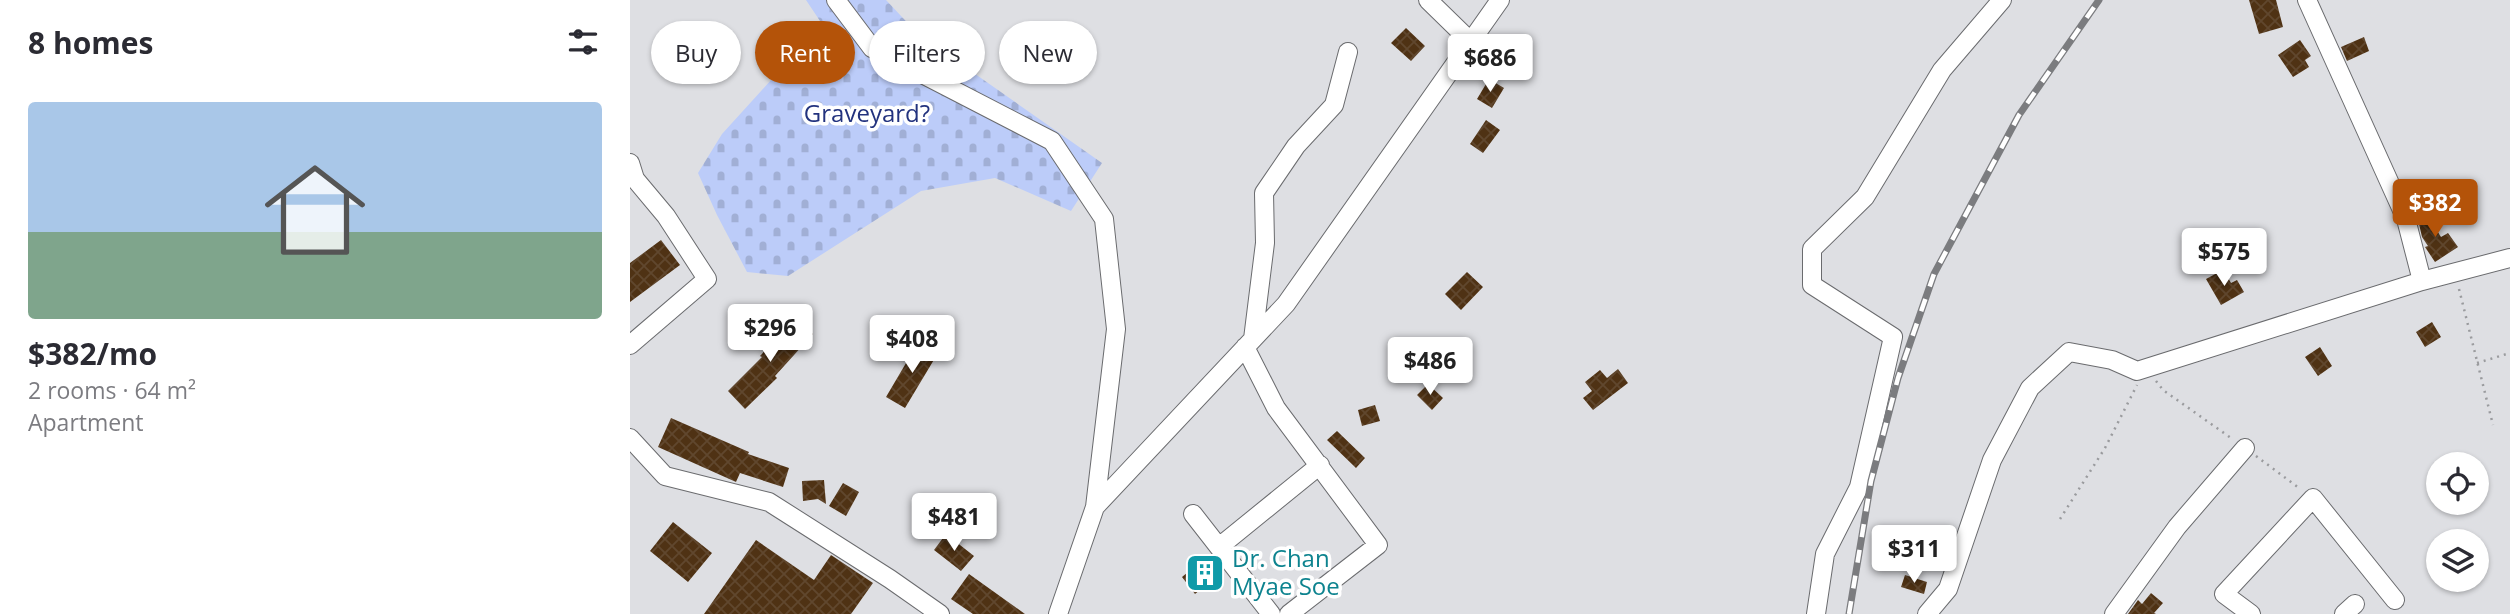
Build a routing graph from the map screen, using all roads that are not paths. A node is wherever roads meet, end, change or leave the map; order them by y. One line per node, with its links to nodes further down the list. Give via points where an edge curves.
1 (836, 0): 16 (street, via 872,48 1052,141 1104,219 1116,329)
2 (1428, 0): 6 (street)
3 (1500, 0): 6 (street)
4 (2002, 0): 24 (street, via 1942,70 1865,197 1812,249 1812,285 1892,337 1858,487 1825,554)
5 (2306, 0): 10 (street, via 2406,219)
6 (1471, 42): 11 (street, via 1286,304)
7 (1348, 52): 11 (street, via 1334,105 1296,146 1264,193 1265,243)
8 (630, 163): 12 (street, via 635,179 666,216 707,279)
9 (2510, 258): 10 (street)
10 (2422, 281): 25 (street, via 2137,371 2112,359 2069,352 2029,388 1992,460 1948,589)
11 (1249, 343): 15 (street, via 1276,408); 16 (street)
12 (630, 345)
13 (630, 438): 20 (street, via 665,476 769,502)
14 (2245, 448): 26 (street, via 2177,527)
15 (1320, 465): 18 (street); 23 (street, via 1378,544)
16 (1095, 507): 21 (street)
17 (1193, 514): 18 (street)
18 (1219, 547): 22 (street)
19 (2395, 600): 27 (street, via 2313,498 2224,594)
20 (940, 614)
21 (1058, 614)
22 (1271, 614)
23 (1289, 614)
24 (1816, 614)
25 (1927, 614)
26 (2114, 614)
27 (2251, 614)

